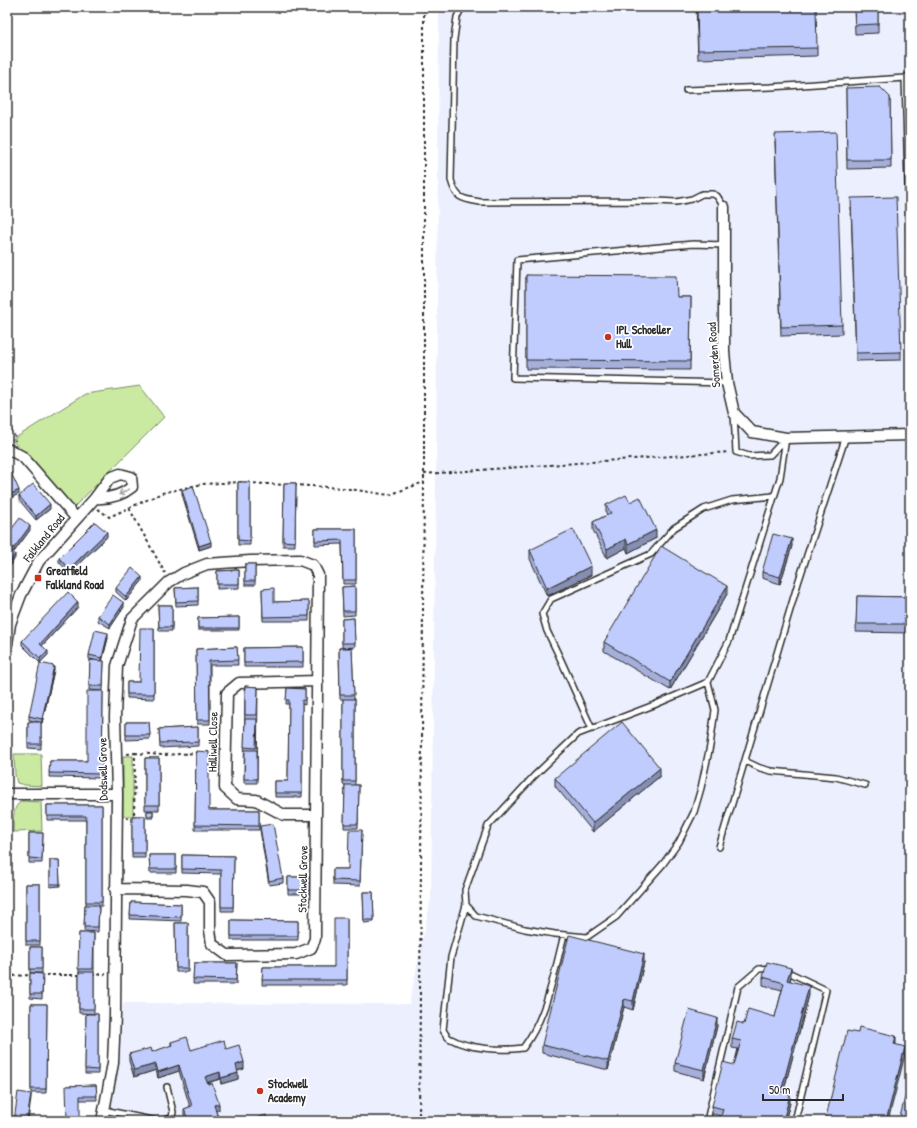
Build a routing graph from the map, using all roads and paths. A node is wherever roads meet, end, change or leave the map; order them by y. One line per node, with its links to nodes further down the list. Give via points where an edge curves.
1 (424, 7): 17 (path)
2 (462, 7): 6 (lane, via 457,17 454,39 451,180 454,191 463,200 676,202 709,193 717,196)
3 (910, 74): 4 (lane)
4 (904, 78): 5 (lane); 8 (lane)
5 (686, 90)
6 (724, 207): 7 (street, Somerden Road)
7 (724, 245): 9 (street, Somerden Road, via 724,352); 9 (lane, via 693,244 517,260 513,378)
8 (910, 253)
9 (727, 383): 10 (street, Somerden Road)
10 (734, 413): 14 (street, via 752,432); 16 (lane)
11 (7, 424): 15 (path, via 15,437)
12 (910, 435): 13 (street)
13 (846, 436): 14 (street); 34 (lane, via 798,583)
14 (786, 438): 16 (lane, via 770,455 749,456); 19 (lane, via 780,478)
15 (11, 451): 22 (street, via 23,457)
16 (736, 452): 17 (path)
17 (424, 474): 18 (path)
18 (424, 482): 21 (path, via 389,495 343,488 245,482 202,484 162,493); 51 (path)
19 (774, 496): 27 (lane, via 729,641); 28 (lane, via 732,500 704,509 674,528 651,554 551,599 542,614 546,631)
20 (93, 501): 21 (path, via 110,517); 22 (street, Falkland Road)
21 (129, 508): 24 (path)
22 (76, 518): 25 (street, Falkland Road, via 39,561 12,616)
23 (313, 565): 24 (street, Dodswell Grove, via 300,560 207,564); 26 (street, Stockwell Grove, via 318,575)
24 (169, 582): 33 (street, Dodswell Grove, via 132,619 117,666)
25 (7, 644)
26 (318, 681): 31 (street, Halliwell Close, via 239,682 227,693); 38 (street, Stockwell Grove)
27 (708, 682): 28 (lane); 43 (lane, via 715,710 710,746 694,812 678,842 663,864 616,917 586,938)
28 (592, 729): 42 (lane, via 578,734 534,776 488,826 465,890)
29 (198, 752): 32 (path, via 164,755)
30 (205, 752): 31 (path)
31 (226, 752): 38 (street, Halliwell Close, via 225,788 237,799 256,800 284,815)
32 (135, 753): 33 (path); 39 (path, via 134,818)
33 (116, 754): 37 (street, Dodswell Grove)
34 (745, 761): 35 (lane, via 771,771 836,778); 40 (lane)
35 (864, 786)
36 (7, 794): 37 (street)
37 (117, 794): 39 (street, Dodswell Grove)
38 (316, 815): 41 (street, Stockwell Grove, via 315,939 311,948 296,954 227,955 212,944 210,902 203,892)
39 (116, 818): 41 (street, Dodswell Grove)
40 (719, 847)
41 (116, 889): 45 (street, Dodswell Grove)
42 (466, 905): 43 (lane, via 476,916 525,929); 43 (lane, via 451,957 443,1030 449,1039 468,1046 509,1050 523,1048 532,1036 546,1001)
43 (564, 935)
44 (92, 974): 45 (path)
45 (115, 974): 49 (street, Dodswell Grove, via 113,1063)
46 (84, 975): 47 (path)
47 (7, 976)
48 (167, 1087): 49 (lane, via 173,1112 172,1117 164,1120 156,1121)
49 (104, 1110): 50 (street, Dodswell Grove)
50 (102, 1121)
51 (419, 1121)
52 (707, 1121): 53 (lane, via 738,987 759,969 779,968 826,990)
53 (795, 1121)

